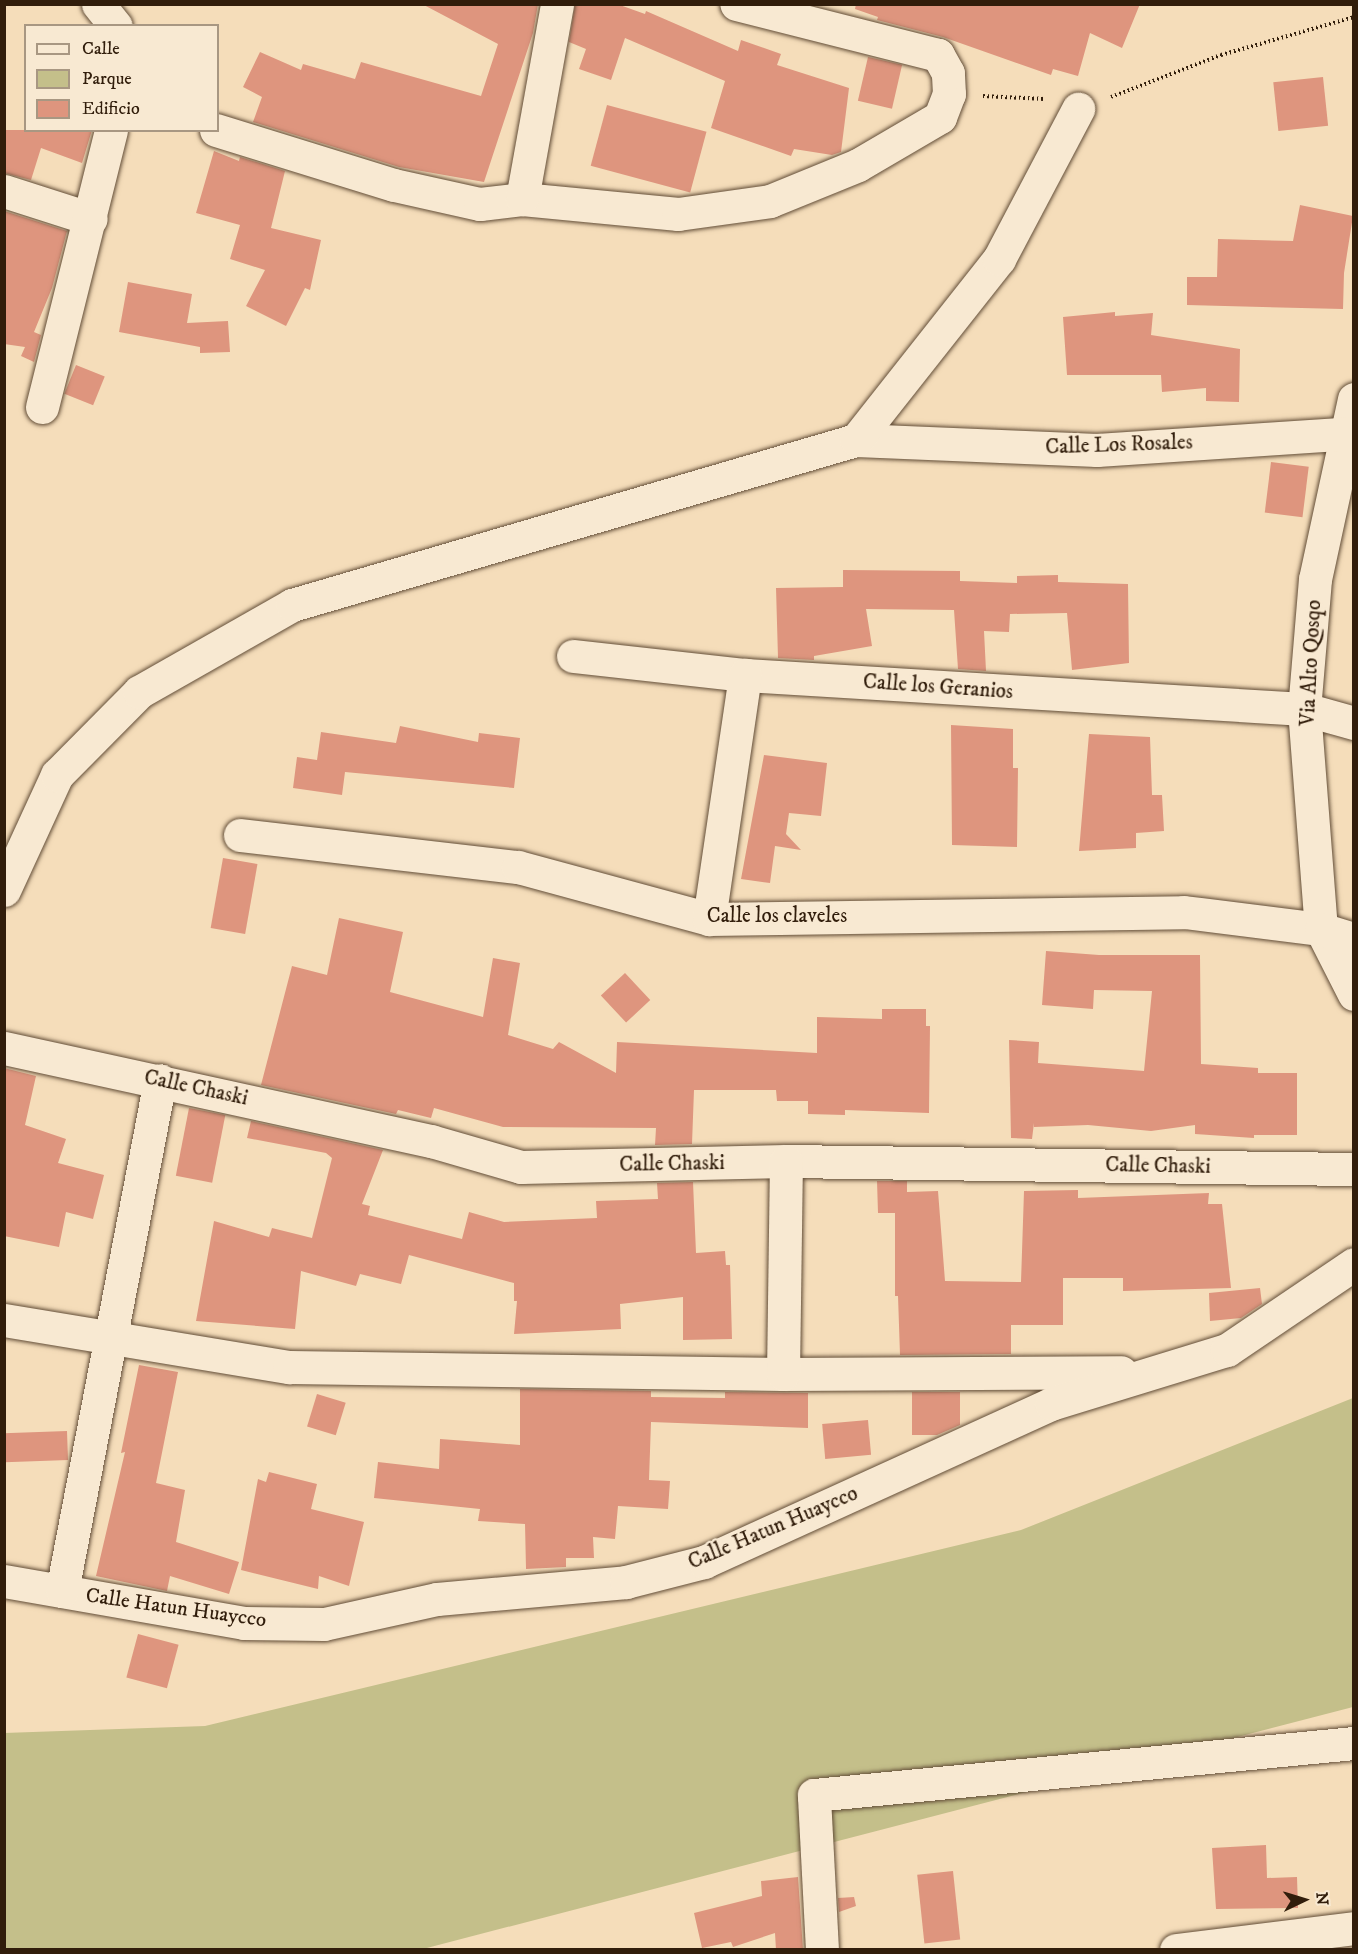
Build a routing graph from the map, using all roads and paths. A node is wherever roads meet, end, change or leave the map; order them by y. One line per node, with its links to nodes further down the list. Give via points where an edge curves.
1 (98, 4): 6 (street)
2 (126, 4): 7 (street)
3 (557, 4): 13 (street)
4 (736, 4): 8 (street, via 938,55 948,73)
5 (1353, 17): 9 (path, via 1221,55)
6 (114, 24)
7 (122, 24)
8 (949, 94): 9 (path, via 1047,100); 13 (street, via 940,117 858,165 770,201 678,214)
9 (1078, 109): 18 (street, via 999,259)
10 (219, 131): 13 (street, via 394,185 480,204)
11 (111, 132): 14 (street)
12 (4, 191): 14 (street)
13 (522, 199)
14 (91, 219): 16 (street)
15 (1353, 399): 17 (street, Via Alto Qosqo)
16 (42, 407)
17 (1349, 433): 18 (street, Calle Los Rosales, via 1097,450); 21 (street, Via Alto Qosqo, via 1315,579)
18 (856, 440): 24 (street, Calle Los Rosales, via 292,605 139,692 57,775)
19 (573, 656): 20 (street, Calle los Geranios)
20 (745, 675): 21 (street, Calle los Geranios); 25 (street)
21 (1304, 709): 22 (street, Calle los Geranios); 26 (street, Via Alto Qosqo)
22 (1353, 723)
23 (240, 835): 25 (street, Calle los claveles, via 518,867)
24 (4, 890)
25 (709, 919): 26 (street, Calle los claveles, via 1184,912)
26 (1321, 929): 27 (street, Calle los claveles); 28 (street, Via Alto Qosqo)
27 (1353, 939)
28 (1353, 994)
29 (4, 1048): 30 (street, Calle Chaski)
30 (160, 1080): 31 (street, Calle Chaski, via 431,1141 521,1167); 35 (street)
31 (786, 1161): 32 (street, Calle Chaski); 37 (street)
32 (1353, 1169)
33 (1353, 1264): 36 (street, Calle Hatun Huaycco, via 1227,1350)
34 (4, 1320): 35 (street)
35 (110, 1340): 37 (street, via 289,1367); 39 (street)
36 (1157, 1372): 37 (street); 39 (street, Calle Hatun Huaycco, via 1051,1404 704,1562 626,1582 437,1599 324,1624 244,1623)
37 (783, 1374)
38 (4, 1581): 39 (street, Calle Hatun Huaycco)
39 (62, 1591)
40 (1353, 1743): 42 (street, via 814,1795)
41 (1353, 1928): 43 (street)
42 (822, 1950)
43 (1176, 1950)

